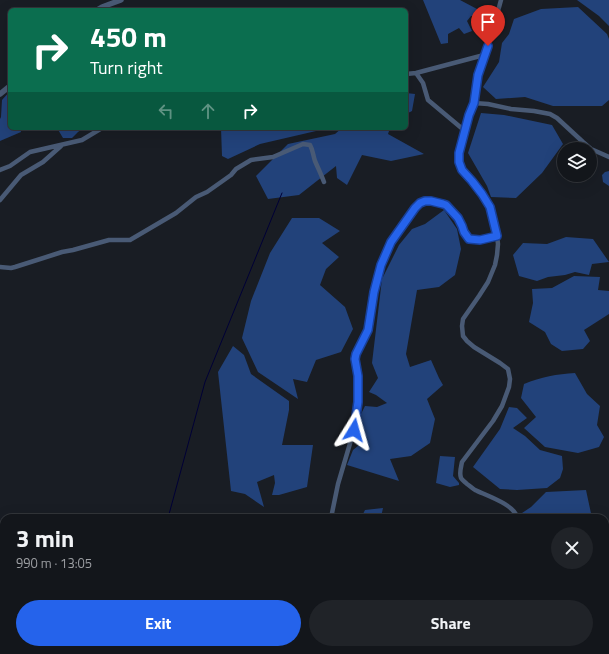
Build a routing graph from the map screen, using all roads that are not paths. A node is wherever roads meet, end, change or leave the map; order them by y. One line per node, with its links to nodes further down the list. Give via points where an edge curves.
1 (121, 0): 3 (street)
2 (501, 0): 4 (street)
3 (100, 8)
4 (484, 55): 5 (street); 9 (street)
5 (416, 73): 6 (street); 11 (street, via 423,83 428,100)
6 (408, 74)
7 (8, 88): 8 (street)
8 (0, 94)
9 (474, 103): 11 (street); 13 (street, via 550,114 592,149)
10 (99, 130): 12 (street, via 82,140)
11 (465, 131): 17 (street, via 459,162 462,170 490,207)
12 (62, 145): 14 (street, via 30,152); 16 (street, via 43,162 21,175)
13 (609, 157)
14 (0, 170)
15 (324, 182): 18 (street, via 313,150 310,145 304,144 273,157 251,160 176,213 130,240 109,240 11,268)
16 (0, 200)
17 (497, 236): 19 (street, via 480,240 469,239 458,218 446,205 425,201 415,208 391,242 381,265 368,330 356,354 358,402 354,430); 20 (street, via 497,255 488,282 463,318 462,326 463,336 474,347 508,369 509,387 502,406 462,462 460,474 461,479 473,489)
18 (0, 267)
19 (332, 514)
20 (517, 514)

